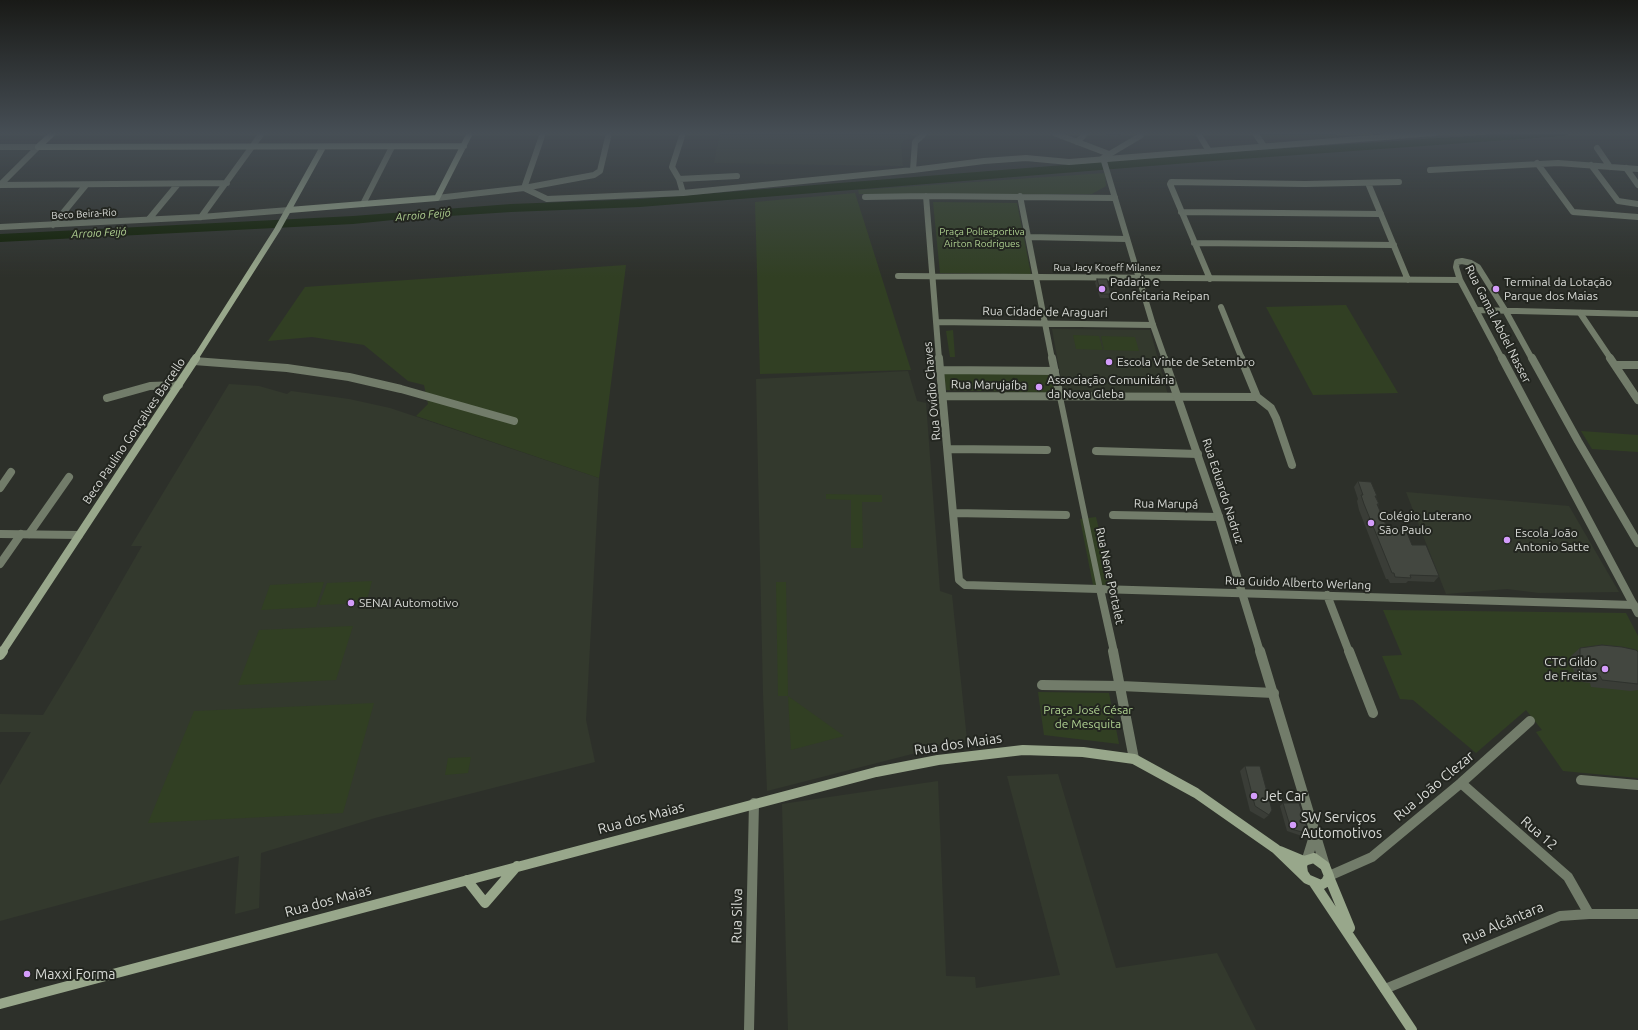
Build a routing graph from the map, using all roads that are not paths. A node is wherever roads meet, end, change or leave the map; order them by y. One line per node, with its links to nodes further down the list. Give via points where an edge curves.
1 (305, 181): 26 (main road, Beco Paulino Gonçalves Barcello)
2 (375, 181): 24 (street)
3 (446, 181): 22 (main road)
4 (526, 181): 17 (street)
5 (565, 181): 17 (street, Beco Beira-Rio)
6 (680, 181): 18 (street)
7 (797, 181): 18 (street)
8 (1110, 181): 23 (street, Rua Eduardo Nadruz)
9 (1551, 181): 30 (street, via 1574,212)
10 (1603, 181): 25 (street, via 1618,201)
11 (1398, 182): 13 (street)
12 (227, 183): 14 (street); 29 (street)
13 (1368, 183): 27 (street, via 1171,182); 28 (street)
14 (178, 184): 16 (street); 31 (street)
15 (0, 185): 16 (street)
16 (86, 185): 32 (street)
17 (524, 188): 18 (street, via 548,198); 22 (street, Beco Beira-Rio)
18 (683, 193)
19 (926, 196): 20 (street); 21 (street); 39 (street, Rua Ovídio Chaves)
20 (1020, 196): 23 (street); 34 (street)
21 (865, 197)
22 (438, 198): 24 (main road, Beco Beira-Rio)
23 (1115, 198): 35 (street, Rua Eduardo Nadruz)
24 (363, 204): 26 (main road, Beco Beira-Rio)
25 (1638, 204)
26 (289, 210): 29 (street, Beco Beira-Rio); 53 (main road, Beco Paulino Gonçalves Barcello)
27 (1181, 212): 28 (street); 36 (street)
28 (1381, 214): 37 (street)
29 (201, 217): 31 (street, Beco Beira-Rio)
30 (1638, 217)
31 (149, 219): 32 (street, Beco Beira-Rio)
32 (53, 225): 33 (street, Beco Beira-Rio)
33 (0, 227)
34 (1028, 237): 35 (street); 40 (street)
35 (1127, 239): 41 (street, Rua Eduardo Nadruz)
36 (1194, 243): 37 (street); 42 (street)
37 (1394, 245): 43 (street)
38 (898, 276): 39 (street, Rua Jacy Kroeff Milanez)
39 (932, 276): 40 (street, Rua Jacy Kroeff Milanez); 50 (street, Rua Ovídio Chaves)
40 (1037, 277): 41 (street, Rua Jacy Kroeff Milanez); 51 (street)
41 (1139, 278): 42 (street, Rua Jacy Kroeff Milanez); 52 (street, Rua Eduardo Nadruz)
42 (1210, 279): 43 (street, Rua Jacy Kroeff Milanez)
43 (1408, 280): 44 (street, Rua Jacy Kroeff Milanez)
44 (1460, 280): 46 (street, Rua Gamal Abdel Nasser); 47 (street, Rua Gamal Abdel Nasser, via 1457,262 1471,263 1478,267)
45 (1221, 308): 63 (street)
46 (1476, 310): 47 (street); 87 (street, Rua Gamal Abdel Nasser)
47 (1505, 310): 48 (street); 81 (street, Rua Gamal Abdel Nasser, via 1578,442)
48 (1580, 313): 49 (street); 54 (street)
49 (1638, 314)
50 (936, 322): 51 (street, Rua Cidade de Araguari); 56 (street, Rua Ovídio Chaves)
51 (1046, 324): 52 (street, Rua Cidade de Araguari); 57 (street)
52 (1153, 325): 61 (street, Rua Eduardo Nadruz)
53 (194, 361): 58 (main road, Beco Paulino Gonçalves Barcello); 65 (street, via 287,368 349,377)
54 (1615, 365): 55 (street); 64 (street)
55 (1638, 366)
56 (941, 370): 57 (street); 59 (street, Rua Ovídio Chaves)
57 (1055, 371): 60 (street)
58 (179, 385): 62 (street, via 150,386); 80 (main road, Beco Paulino Gonçalves Barcello)
59 (943, 396): 60 (street, Rua Marujaíba); 66 (street, Rua Ovídio Chaves)
60 (1060, 397): 61 (street, Rua Marujaíba); 84 (street, Rua Nene Portalet)
61 (1179, 397): 63 (street, Rua Marujaíba); 69 (street, Rua Eduardo Nadruz)
62 (107, 398)
63 (1258, 398): 70 (street, via 1271,408)
64 (1638, 400)
65 (514, 421)
66 (948, 449): 67 (street); 74 (street, Rua Ovídio Chaves)
67 (1047, 450)
68 (1096, 451): 69 (street)
69 (1198, 454): 77 (street, Rua Eduardo Nadruz)
70 (1292, 465)
71 (11, 472): 73 (street)
72 (69, 477): 79 (street)
73 (0, 488)
74 (953, 513): 75 (street); 83 (street, Rua Ovídio Chaves, via 959,580)
75 (1066, 515)
76 (1113, 515): 77 (street, Rua Marupá)
77 (1219, 517): 85 (street, Rua Eduardo Nadruz)
78 (0, 534): 79 (street)
79 (25, 534): 80 (street); 82 (street)
80 (78, 535): 88 (main road, Beco Paulino Gonçalves Barcello)
81 (1638, 543)
82 (0, 564)
83 (962, 583): 84 (street, Rua Guido Alberto Werlang)
84 (1100, 589): 85 (street, Rua Guido Alberto Werlang); 90 (street, Rua Nene Portalet)
85 (1242, 593): 86 (street, Rua Guido Alberto Werlang); 91 (street, Rua Eduardo Nadruz)
86 (1327, 595): 87 (street, Rua Guido Alberto Werlang); 92 (street)
87 (1637, 608)
88 (0, 655)
89 (1042, 685): 90 (street)
90 (1120, 686): 91 (street); 94 (street, Rua Nene Portalet)
91 (1274, 693): 99 (street, Rua Eduardo Nadruz)
92 (1373, 713)
93 (1530, 720): 96 (street, Rua João Clezar)
94 (1134, 759): 98 (main road, Rua dos Maias, via 1082,752 1024,750 946,759 876,772); 100 (main road, Rua dos Maias, via 1196,793)
95 (1581, 780): 97 (street)
96 (1461, 783): 103 (street, Rua João Clezar, via 1372,857); 106 (street, Rua 12, via 1568,877)
97 (1638, 785)
98 (754, 803): 102 (main road, Rua dos Maias); 111 (street, Rua Silva)
99 (1315, 832): 101 (street); 103 (street, Rua Eduardo Nadruz)
100 (1276, 849): 101 (main road, Rua dos Maias); 105 (main road, Rua dos Maias)
101 (1306, 860): 103 (main road, via 1314,858 1320,861); 105 (main road, via 1302,866 1303,873)
102 (517, 866): 104 (main road, Rua dos Maias); 104 (main road, via 485,903)
103 (1328, 873): 105 (main road, via 1326,882 1321,885); 108 (main road, Rua dos Maias)
104 (467, 880): 110 (main road, Rua dos Maias)
105 (1311, 881): 108 (main road, Rua dos Maias)
106 (1588, 914): 107 (street, Rua Alcântara); 109 (street, Rua Alcântara, via 1560,916)
107 (1638, 914)
108 (1356, 944): 109 (main road, Rua dos Maias)
109 (1385, 989): 112 (main road, Rua dos Maias)
110 (0, 1004)
111 (749, 1030)
112 (1412, 1030)

